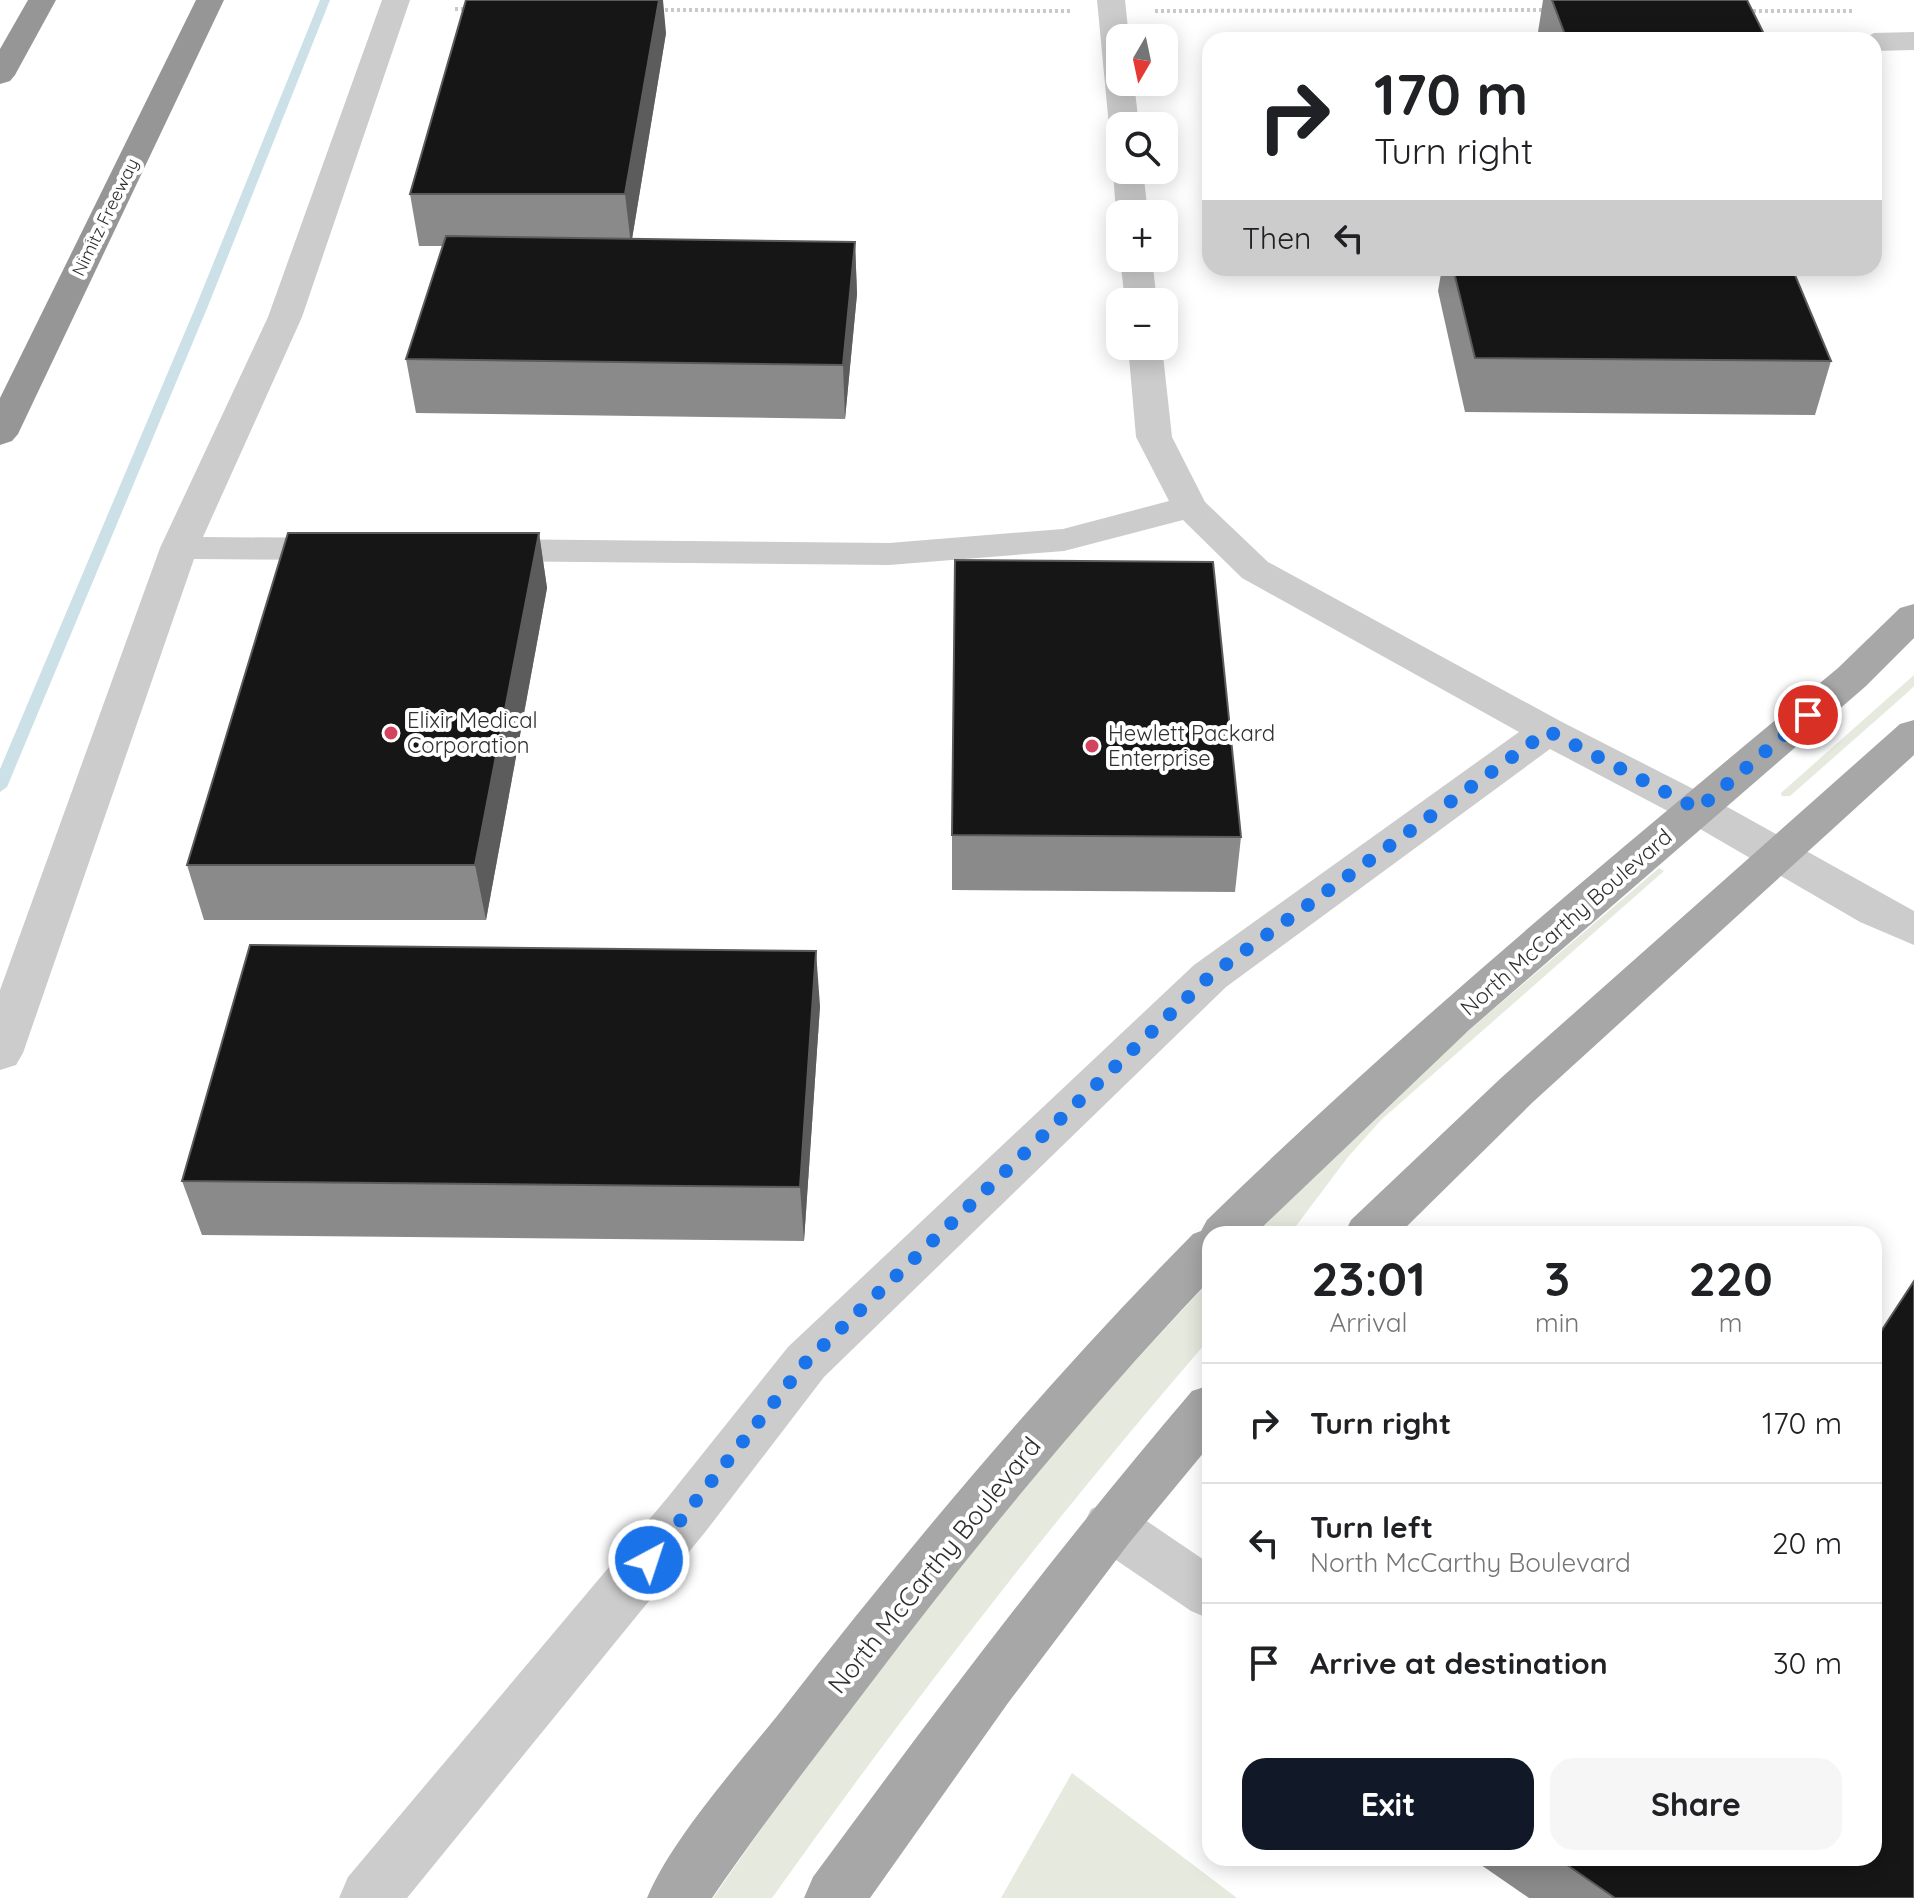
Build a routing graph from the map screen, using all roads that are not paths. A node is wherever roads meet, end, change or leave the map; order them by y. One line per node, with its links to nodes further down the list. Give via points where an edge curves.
1 (42, 0): 7 (highway)
2 (210, 0): 10 (highway, Nimitz Freeway)
3 (396, 0): 12 (lane, via 285,317)
4 (1112, 6): 8 (lane)
5 (1914, 41): 6 (lane)
6 (1882, 42)
7 (0, 75)
8 (1123, 112)
9 (1146, 360): 11 (lane, via 1154,437)
10 (0, 434)
11 (1190, 507): 14 (lane, via 1064,540 889,554); 16 (lane, via 1255,570)
12 (179, 548): 13 (lane); 21 (lane)
13 (385, 549)
14 (448, 550)
15 (1914, 616): 18 (main road, North McCarthy Boulevard, via 1852,677)
16 (1548, 731): 18 (lane); 28 (lane, via 1210,976 806,1362)
17 (1914, 733): 19 (main road)
18 (1698, 809): 19 (lane); 22 (main road, North McCarthy Boulevard, via 1433,1037)
19 (1778, 854): 20 (lane); 23 (main road, via 1517,1090)
20 (1914, 929)
21 (0, 1053)
22 (1232, 1226)
23 (1376, 1226)
24 (1202, 1256): 29 (main road, North McCarthy Boulevard, via 1021,1454 885,1620)
25 (1202, 1417): 26 (main road)
26 (1110, 1526): 27 (lane); 30 (main road)
27 (1202, 1589)
28 (369, 1898)
29 (677, 1898)
30 (834, 1898)

